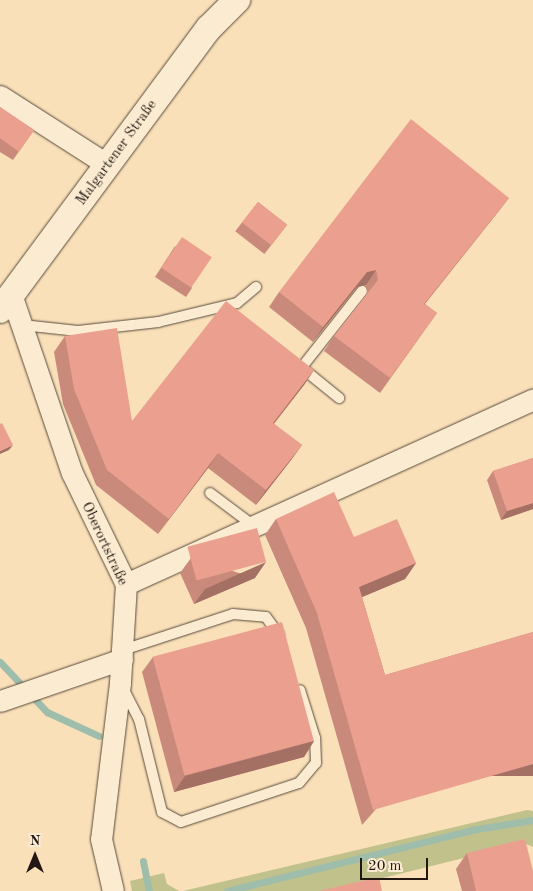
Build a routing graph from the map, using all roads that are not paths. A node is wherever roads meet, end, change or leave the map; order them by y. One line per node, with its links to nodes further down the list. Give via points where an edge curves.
1 (237, 0): 3 (street, Malgartener Straße, via 209,28)
2 (0, 96): 3 (street)
3 (108, 165): 6 (street, Malgartener Straße)
4 (256, 287): 7 (lane, via 246,298)
5 (362, 291): 10 (lane, via 298,364)
6 (6, 304): 9 (street, Oberortstraße)
7 (225, 306): 8 (lane); 9 (lane, via 103,330 56,331)
8 (240, 318)
9 (21, 325): 14 (street, Oberortstraße, via 72,473)
10 (340, 398)
11 (533, 400): 13 (street)
12 (210, 493): 13 (lane)
13 (254, 526): 14 (street)
14 (126, 584): 16 (street, Oberortstraße)
15 (288, 647): 16 (lane, via 266,617 233,614)
16 (122, 654): 18 (street, Oberortstraße); 19 (street)
17 (296, 675): 18 (lane, via 314,738 316,763 300,783 181,822 162,812 140,719)
18 (120, 683): 20 (street, Oberortstraße, via 101,839)
19 (7, 698)
20 (113, 891)

